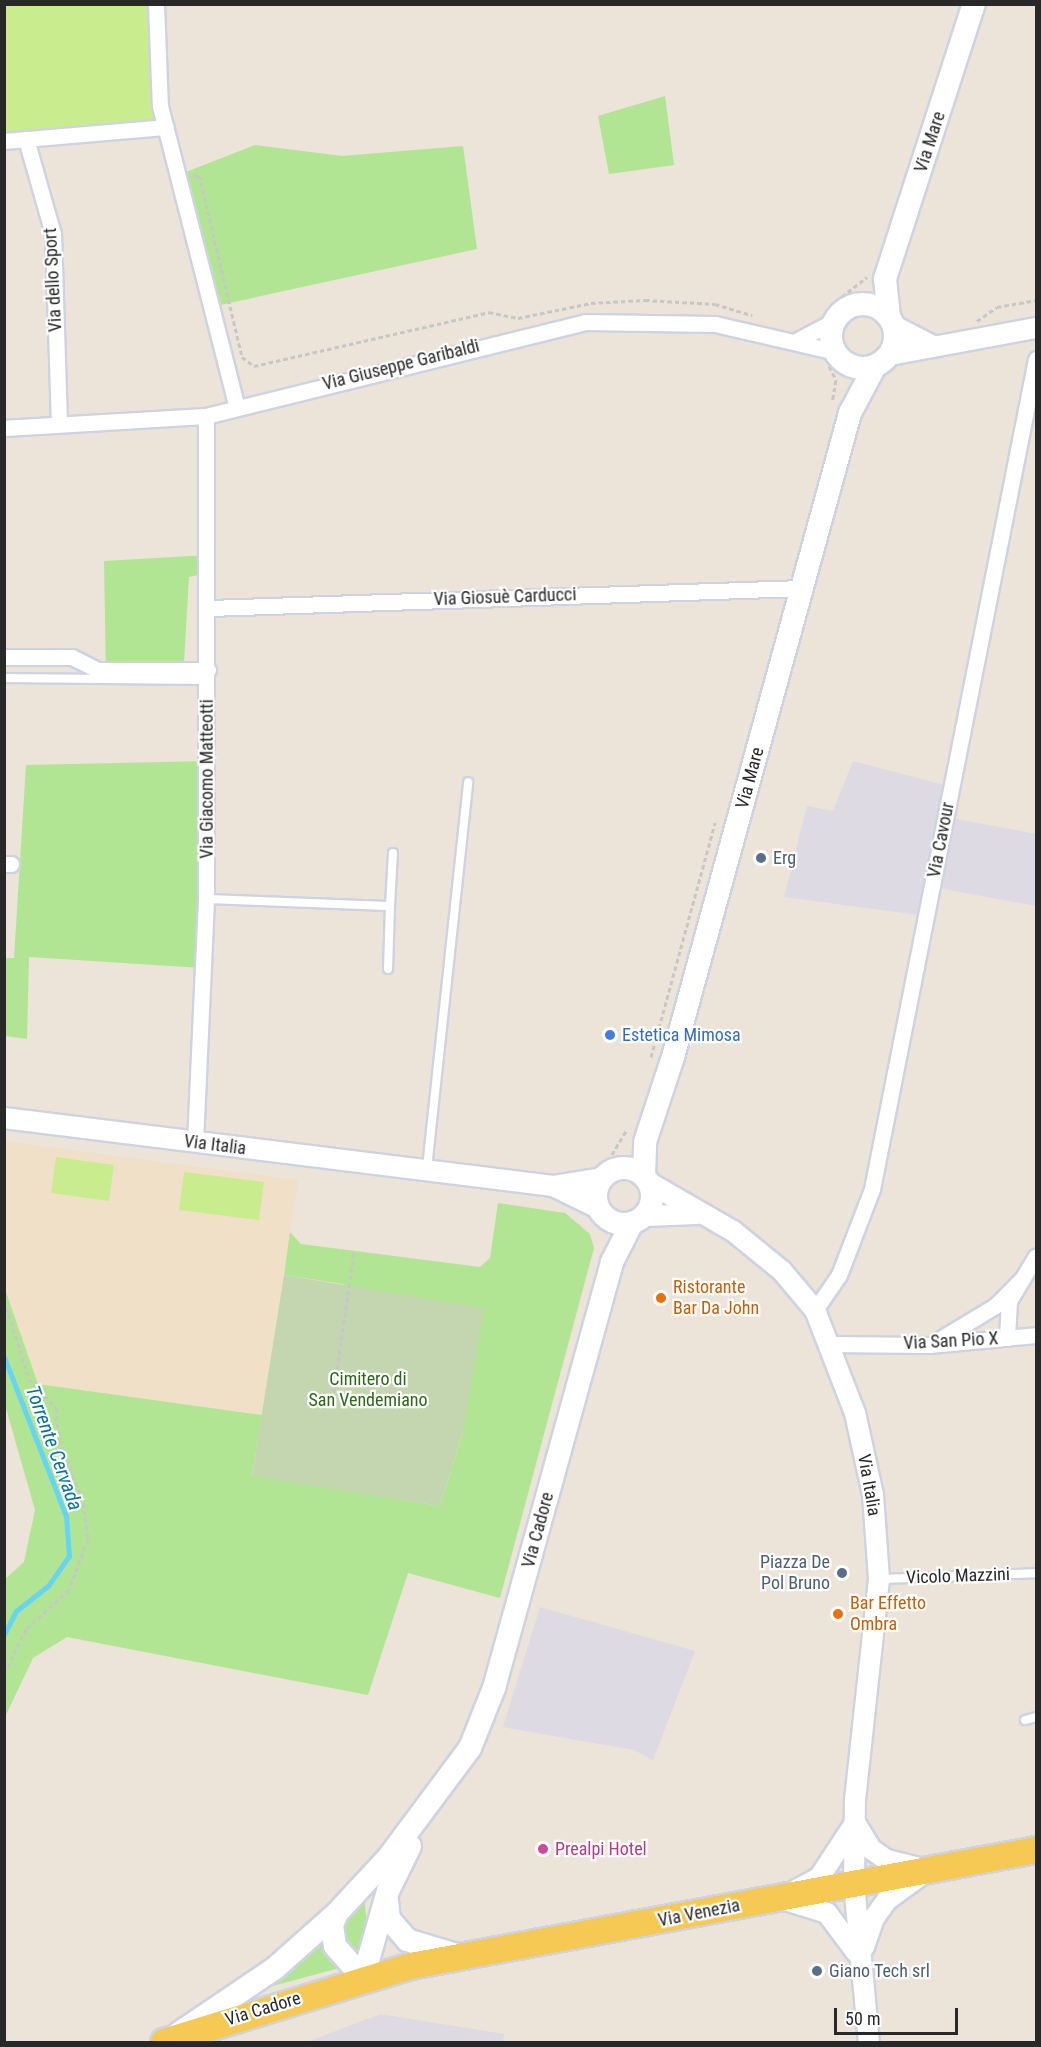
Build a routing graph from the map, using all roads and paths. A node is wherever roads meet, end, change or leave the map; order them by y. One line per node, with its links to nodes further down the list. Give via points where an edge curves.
1 (156, 4): 3 (street)
2 (974, 4): 7 (main road, Via Mare)
3 (165, 127): 4 (street); 6 (street)
4 (26, 139): 5 (street); 23 (street, Via dello Sport, via 53,234)
5 (4, 141)
6 (179, 180): 11 (path, via 199,175 242,357 254,366 489,312 518,318 591,303 645,300 715,304); 20 (street)
7 (879, 273): 9 (main road, Via Mare); 10 (path); 12 (main road, Via Mare)
8 (1036, 300): 13 (path, via 997,307)
9 (860, 304): 10 (main road, Via Mare); 12 (main road)
10 (830, 316): 15 (street); 17 (main road, Via Mare)
11 (760, 317)
12 (892, 322): 16 (street); 19 (main road, Via Mare)
13 (970, 325)
14 (1036, 328): 16 (street)
15 (798, 340): 17 (street, Via Giuseppe Garibaldi); 20 (street, Via Giuseppe Garibaldi, via 715,324 585,322)
16 (933, 346): 19 (street)
17 (835, 359): 19 (main road); 21 (main road, Via Mare); 21 (path)
18 (1036, 359): 54 (street, Via Cavour, via 872,1189 839,1275)
19 (882, 360): 21 (main road, Via Mare)
20 (237, 405): 22 (street, Via Giuseppe Garibaldi)
21 (841, 411): 25 (main road, Via Mare)
22 (206, 416): 23 (street, Via Giuseppe Garibaldi); 26 (street, Via Giacomo Matteotti)
23 (59, 424): 24 (street, Via Giuseppe Garibaldi)
24 (4, 428)
25 (801, 588): 26 (street, Via Giosuè Carducci); 40 (main road, Via Mare, via 674,1057)
26 (208, 609): 28 (street, Via Giacomo Matteotti)
27 (4, 657): 28 (street, via 72,657 98,670)
28 (208, 675): 29 (lane); 33 (street, Via Giacomo Matteotti)
29 (4, 678)
30 (468, 782): 41 (lane)
31 (717, 818): 36 (path)
32 (393, 853): 34 (lane)
33 (206, 898): 34 (lane); 39 (street, Via Giacomo Matteotti)
34 (390, 906): 35 (lane)
35 (388, 969)
36 (648, 1067)
37 (4, 1118): 39 (street, Via Italia)
38 (629, 1124): 42 (path)
39 (195, 1142): 41 (street, Via Italia)
40 (645, 1142): 42 (main road, Via Mare); 43 (main road, Via Mare)
41 (426, 1170): 44 (street, Via Italia)
42 (608, 1171): 43 (main road); 44 (street, Via Italia); 45 (main road, Via Cadore, via 597,1193)
43 (646, 1179): 46 (street, Via Italia); 47 (main road, Via Cadore, via 652,1200)
44 (553, 1186): 45 (street, Via Italia)
45 (604, 1214): 47 (main road); 50 (main road, Via Cadore)
46 (697, 1214): 47 (street); 54 (street, Via Italia, via 755,1247)
47 (638, 1220): 50 (main road, Via Cadore)
48 (354, 1251): 60 (path)
49 (1036, 1256): 51 (street)
50 (612, 1262): 66 (main road, Via Cadore, via 494,1688 470,1748)
51 (1022, 1279): 53 (street); 56 (street, via 1009,1302)
52 (4, 1300): 63 (path, via 29,1379 56,1408 59,1440 83,1503 88,1539 69,1590 26,1629)
53 (995, 1306): 57 (street, via 980,1327); 59 (street)
54 (815, 1310): 58 (street, Via Italia)
55 (1036, 1335): 56 (street, Via San Pio X)
56 (1007, 1338): 57 (street, Via San Pio X)
57 (984, 1339): 59 (street, Via San Pio X)
58 (830, 1344): 59 (street, Via San Pio X); 62 (street, Via Italia, via 855,1413 873,1496)
59 (929, 1345)
60 (332, 1406)
61 (1036, 1573): 62 (lane, Vicolo Mazzini)
62 (879, 1579): 67 (street, Via Italia)
63 (4, 1674)
64 (1036, 1717): 65 (lane)
65 (1025, 1720)
66 (442, 1789): 71 (main road); 73 (main road)
67 (855, 1821): 69 (street, via 871,1849 887,1860); 70 (street, Via Italia); 72 (street, Via Italia, via 819,1878)
68 (1036, 1850): 69 (main road, Via Venezia)
69 (929, 1869): 70 (main road, Via Venezia); 75 (street, Via Italia, via 887,1900 874,1918)
70 (854, 1884): 72 (main road, Via Venezia); 75 (street, Via Italia)
71 (388, 1891): 74 (main road, via 389,1919 400,1934 427,1950); 76 (main road)
72 (771, 1898): 74 (main road, Via Venezia); 75 (street, Via Italia, via 809,1904 827,1913 849,1937)
73 (337, 1913): 76 (main road, via 335,1946); 78 (main road, via 274,1969)
74 (461, 1955): 76 (main road, Via Venezia)
75 (862, 1965): 77 (street, Via Italia)
76 (363, 1978): 78 (main road, Via Cadore)
77 (867, 2038)
78 (164, 2043)

